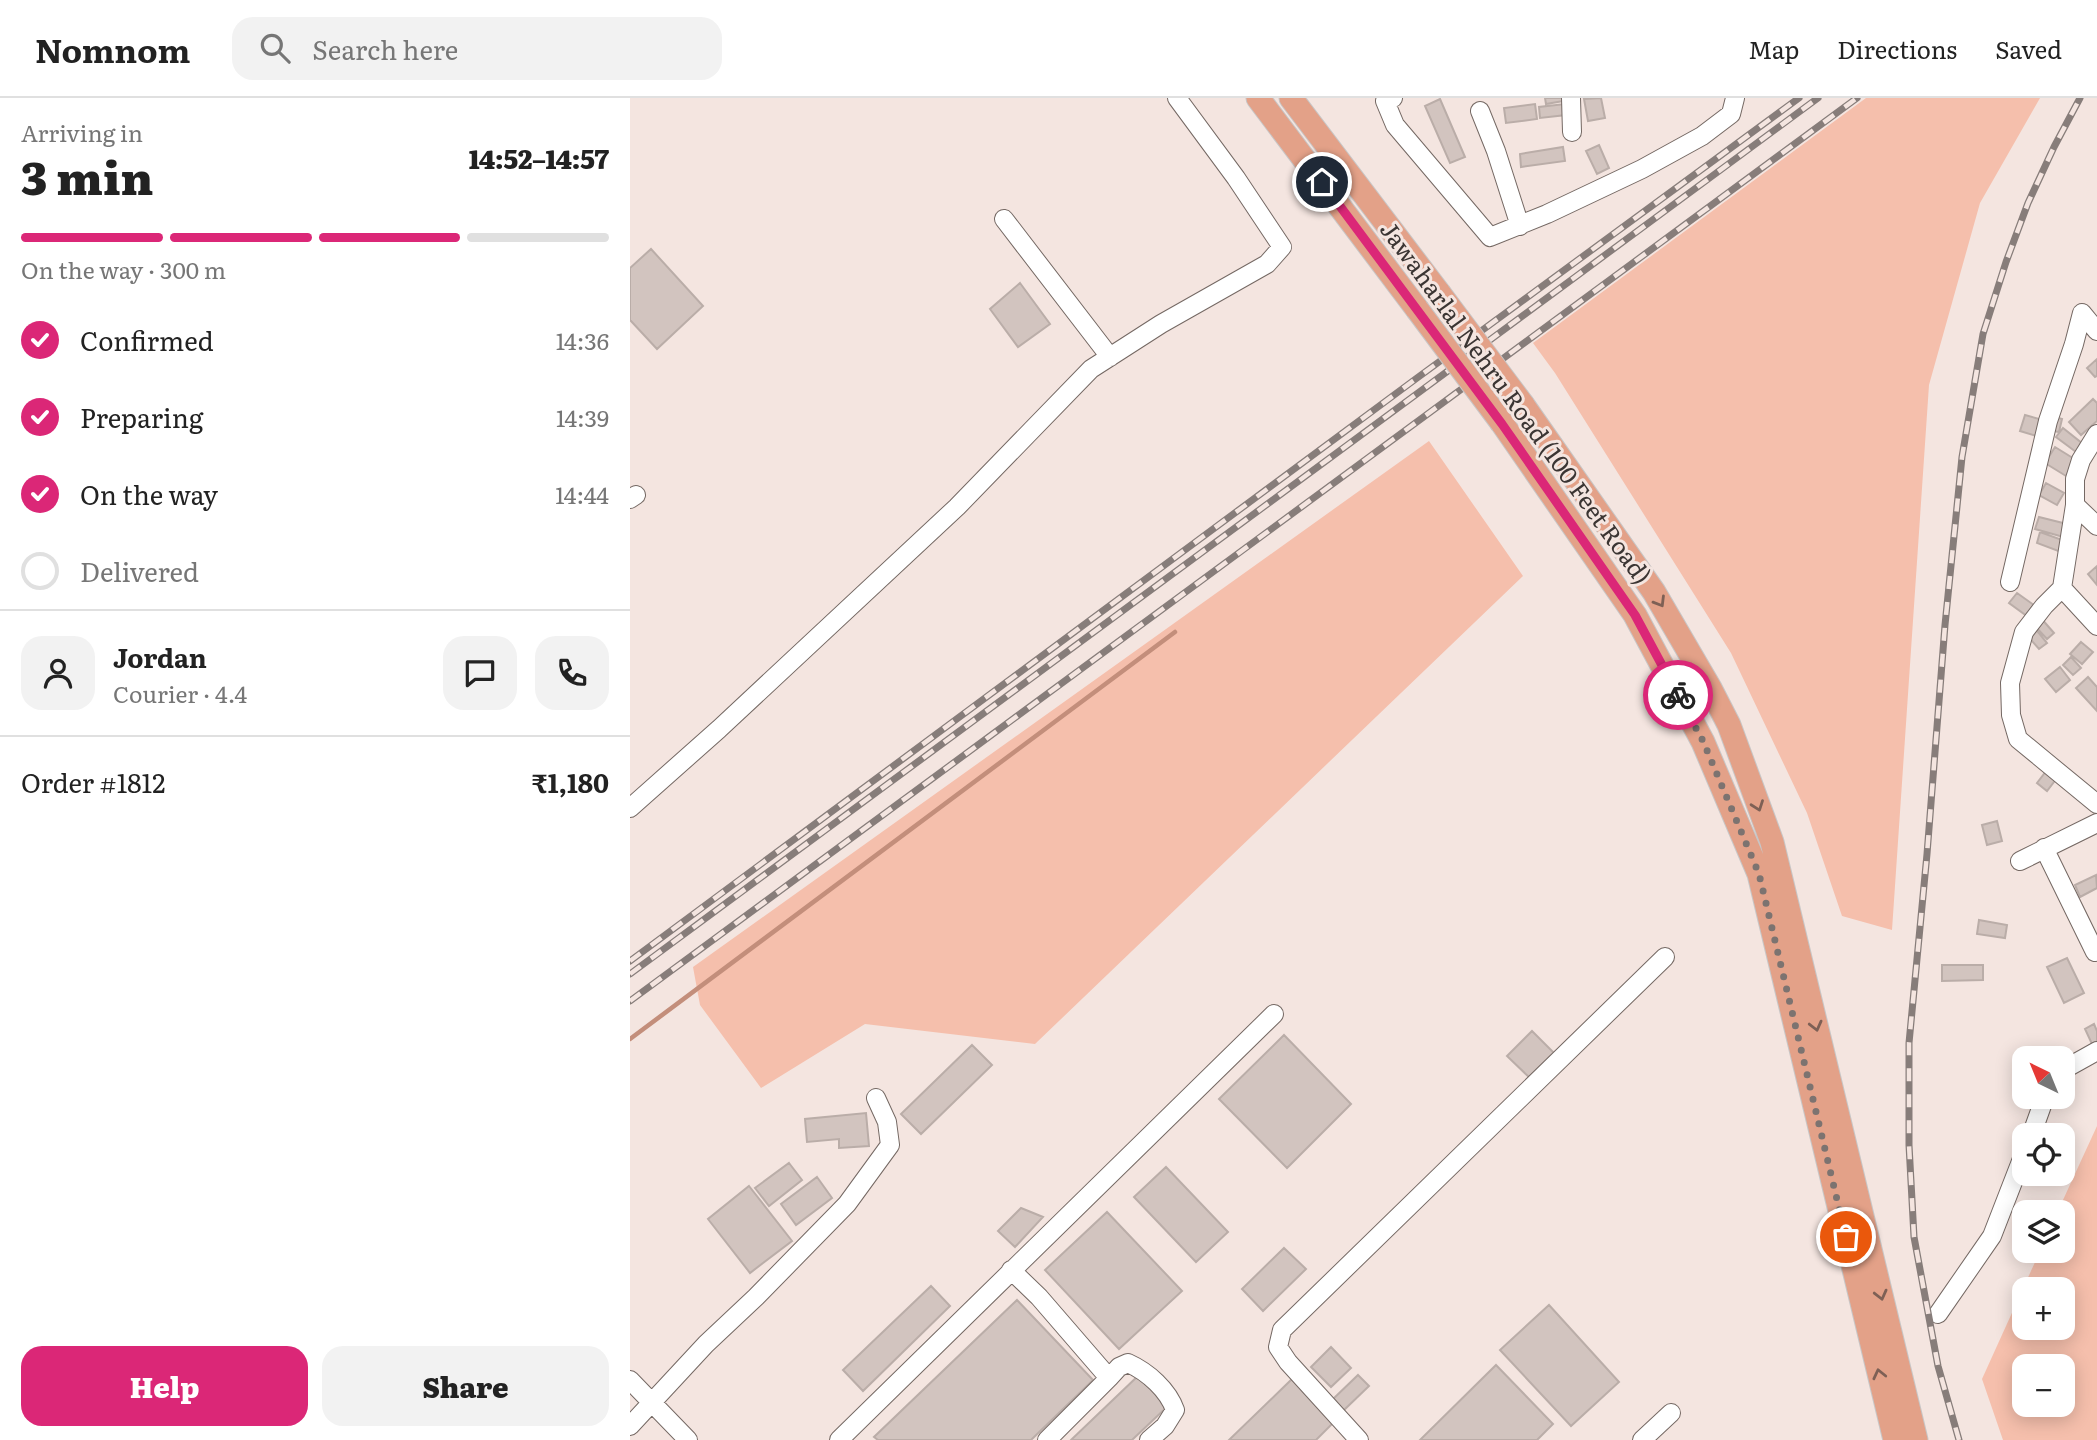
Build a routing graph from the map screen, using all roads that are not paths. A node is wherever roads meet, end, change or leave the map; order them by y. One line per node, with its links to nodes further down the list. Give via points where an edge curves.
1 (1177, 98): 12 (street, via 1282,247 1267,264)
2 (1258, 98): 44 (main road, Jawaharlal Nehru Road (100 Feet Road), one-way to 2, bridge, via 1759,874 1703,741 1635,615 1502,424)
3 (1291, 98): 45 (main road, Jawaharlal Nehru Road (100 Feet Road), one-way to 45, bridge, via 1522,405 1654,592 1729,725 1772,842)
4 (1393, 98): 10 (street, via 1385,101 1395,125 1490,237)
5 (1571, 98): 8 (street)
6 (1735, 98): 10 (street, via 1731,114 1702,136)
7 (1480, 111): 10 (street)
8 (1572, 132)
9 (1004, 219): 12 (street)
10 (1520, 226)
11 (2097, 331): 16 (street, via 2082,313 2048,421)
12 (1110, 356): 20 (street, via 1091,369 957,507)
13 (2097, 434): 14 (street, via 2075,479)
14 (2075, 505): 15 (street); 17 (street)
15 (2097, 526)
16 (2010, 582)
17 (2062, 588): 18 (street); 19 (street, via 2024,632 2010,682 2011,715 2018,739)
18 (2097, 626)
19 (2097, 804)
20 (630, 808)
21 (2096, 827): 22 (street)
22 (2044, 848): 23 (street); 24 (street)
23 (2020, 861)
24 (2095, 952)
25 (1665, 957): 42 (street, via 1282,1330 1278,1347 1288,1362)
26 (1274, 1014): 31 (street)
27 (2097, 1051): 28 (street)
28 (2076, 1063)
29 (876, 1098): 35 (street, via 887,1122 890,1145 847,1204)
30 (2012, 1184): 32 (street, via 1992,1236)
31 (1011, 1270): 33 (street); 39 (street)
32 (1938, 1314)
33 (1109, 1378): 40 (street); 41 (street, via 1128,1363 1170,1396 1175,1410)
34 (630, 1380): 35 (street)
35 (652, 1404): 37 (street); 38 (street)
36 (1671, 1413): 43 (street)
37 (630, 1426)
38 (688, 1440)
39 (839, 1440)
40 (1047, 1440)
41 (1149, 1440)
42 (1359, 1440)
43 (1642, 1440)
44 (1895, 1440)
45 (1916, 1440)

